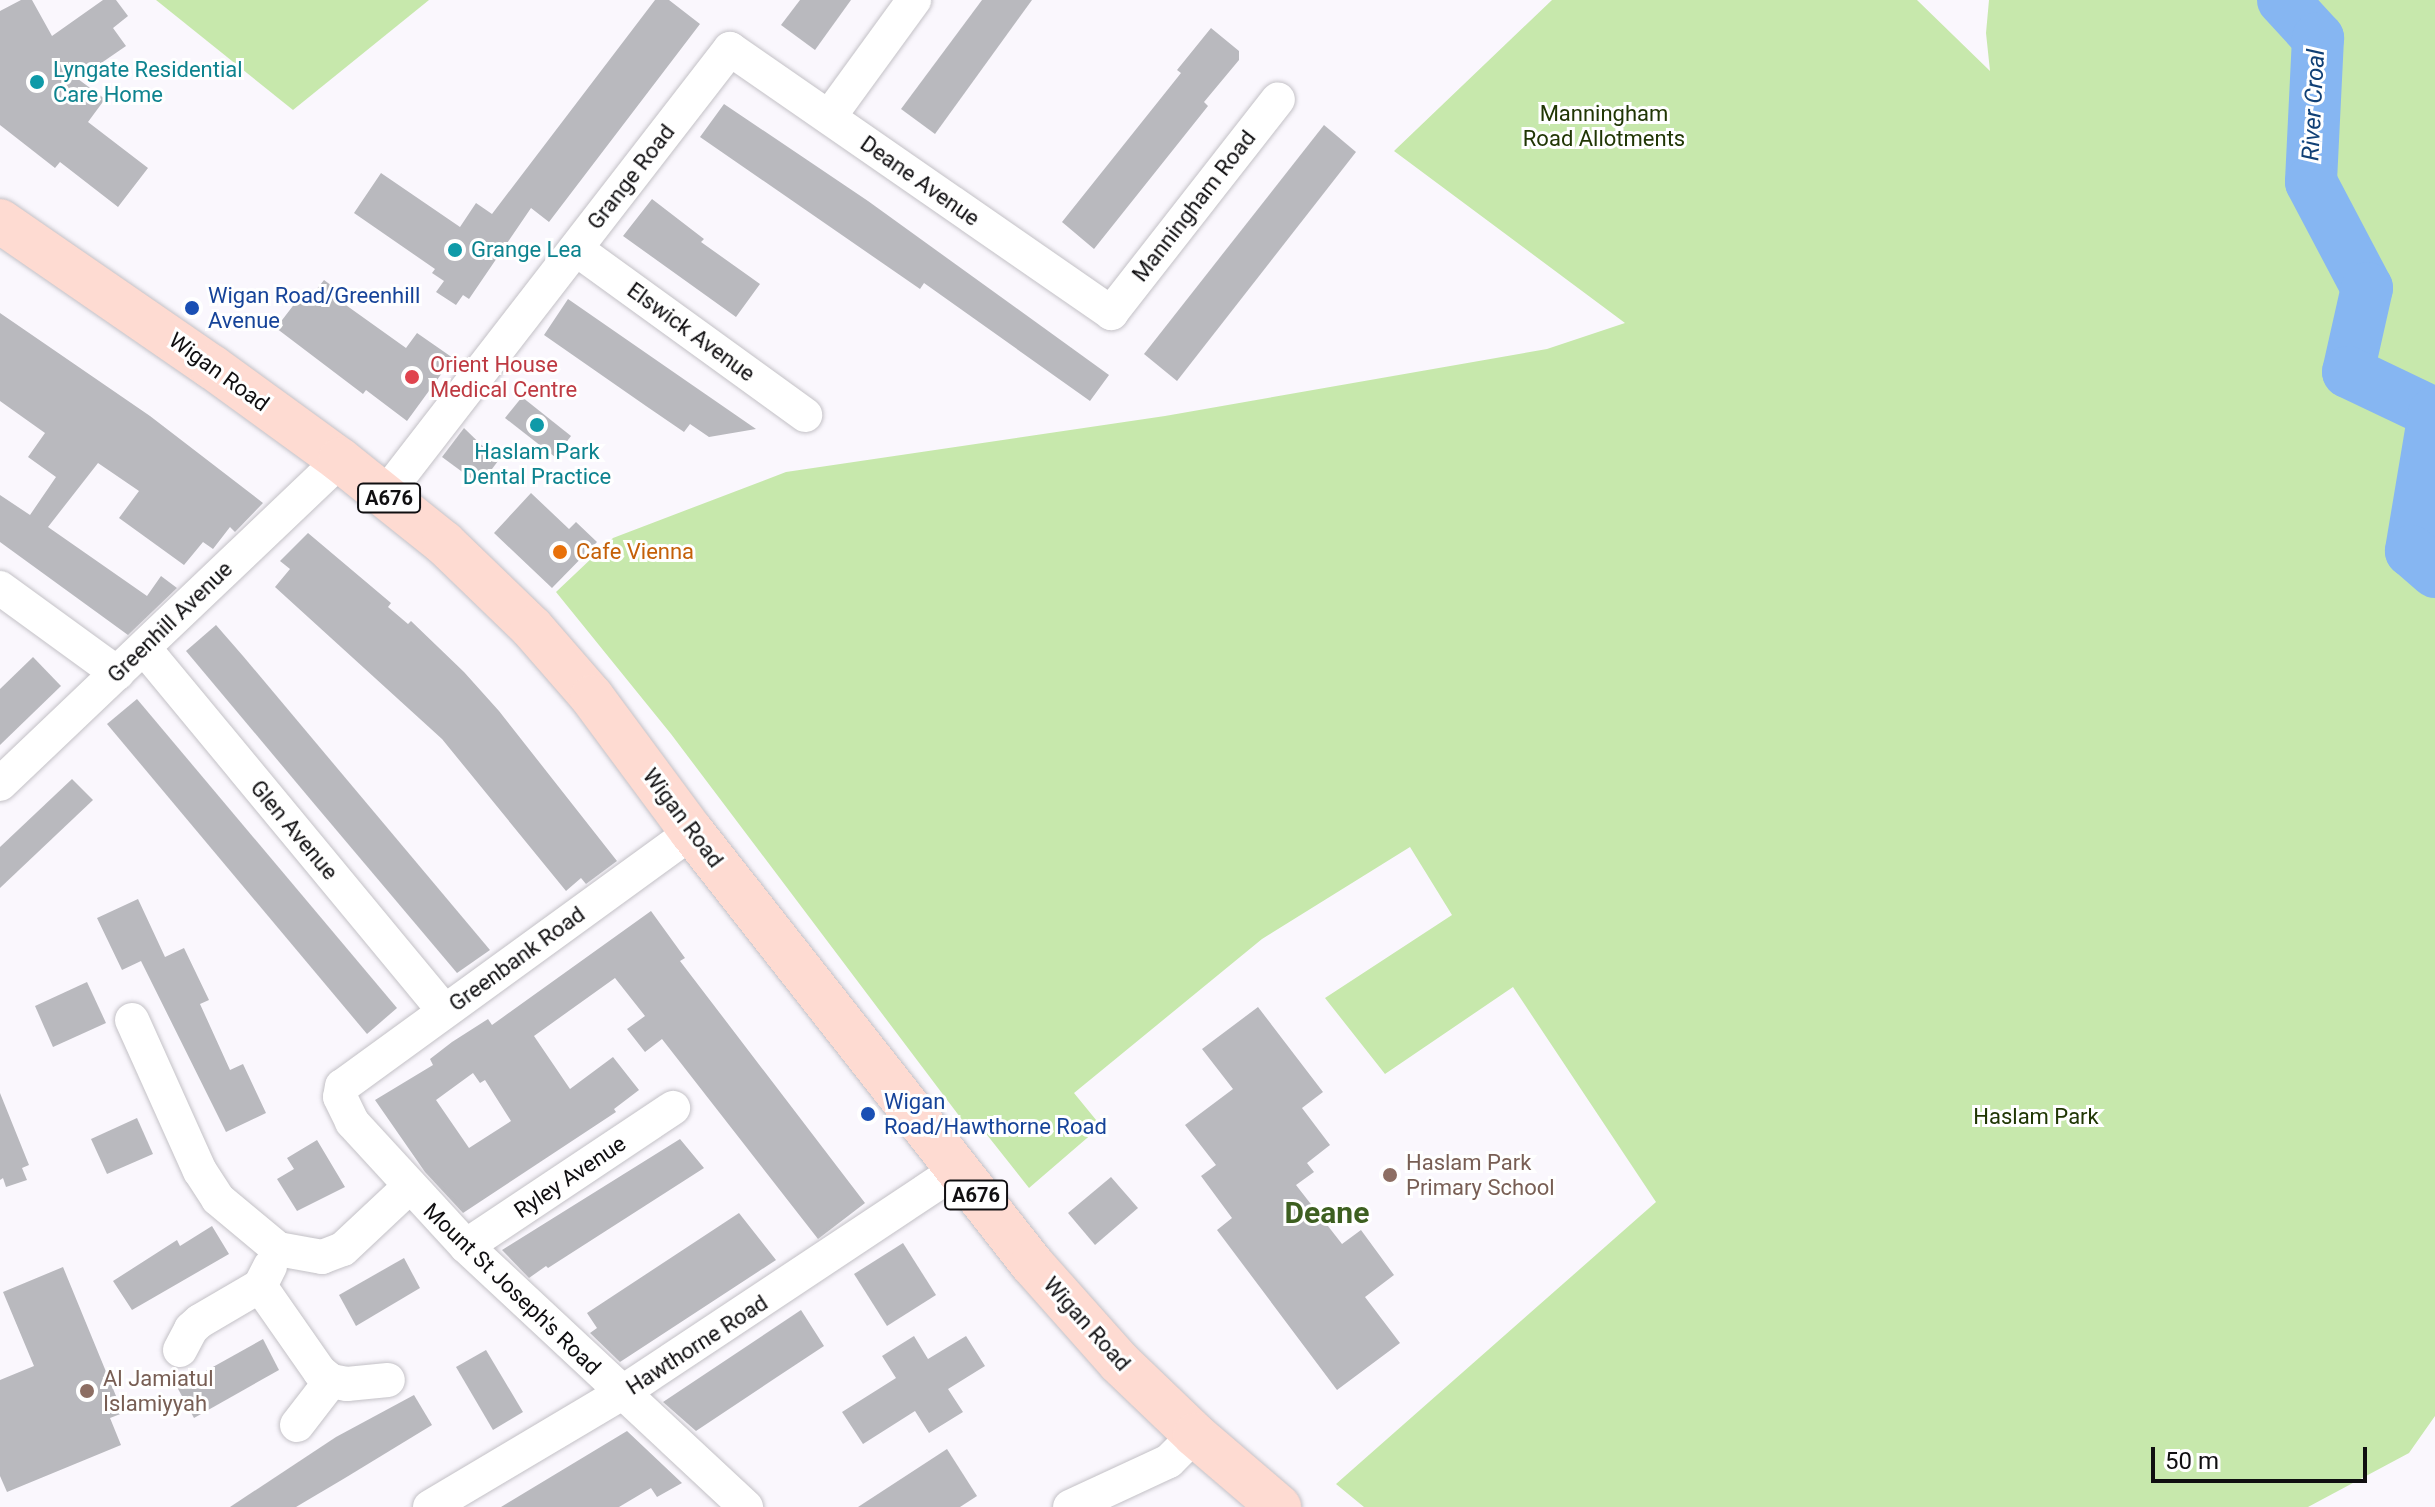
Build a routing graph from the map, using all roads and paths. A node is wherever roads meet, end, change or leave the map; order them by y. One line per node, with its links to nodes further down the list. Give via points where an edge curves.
1 (914, 0): 4 (street)
2 (730, 49): 4 (street, Deane Avenue); 6 (street, Grange Road)
3 (1278, 99): 7 (street, Manningham Road)
4 (829, 117): 7 (street, Deane Avenue)
5 (0, 221): 9 (main road, Wigan Road / A676)
6 (576, 249): 8 (street, Elswick Avenue); 10 (street, Grange Road)
7 (1111, 313)
8 (805, 415)
9 (340, 460): 10 (main road, Wigan Road / A676); 12 (street, Greenhill Avenue)
10 (385, 495): 15 (main road, Wigan Road / A676, via 532,628 592,697)
11 (0, 588): 13 (street)
12 (144, 648): 13 (street, Greenhill Avenue); 16 (street, Glen Avenue)
13 (117, 673): 14 (street, Greenhill Avenue)
14 (0, 784)
15 (692, 832): 16 (street, Greenbank Road); 20 (main road, Wigan Road / A676)
16 (444, 1011): 18 (street, Greenbank Road)
17 (132, 1020): 23 (street, via 134,1060 200,1171 218,1199)
18 (342, 1086): 21 (street, Mount St Joseph's Road, via 344,1111)
19 (673, 1108): 22 (street, Ryley Avenue)
20 (956, 1171): 28 (street, Hawthorne Road); 30 (main road, Wigan Road / A676, via 1119,1362)
21 (408, 1188): 22 (street, Mount St Joseph's Road); 23 (street, via 343,1249 322,1257)
22 (466, 1246): 28 (street, Mount St Joseph's Road)
23 (278, 1249): 24 (street)
24 (260, 1286): 25 (street, via 200,1321); 27 (street)
25 (180, 1350)
26 (388, 1380): 27 (street)
27 (331, 1381): 29 (street)
28 (620, 1394): 31 (street, Hawthorne Road); 32 (street, Mount St Joseph's Road)
29 (297, 1425)
30 (1195, 1435): 33 (street, via 1169,1461); 34 (main road, Wigan Road / A676)
31 (430, 1507)
32 (746, 1507)
33 (1070, 1507)
34 (1279, 1507)

